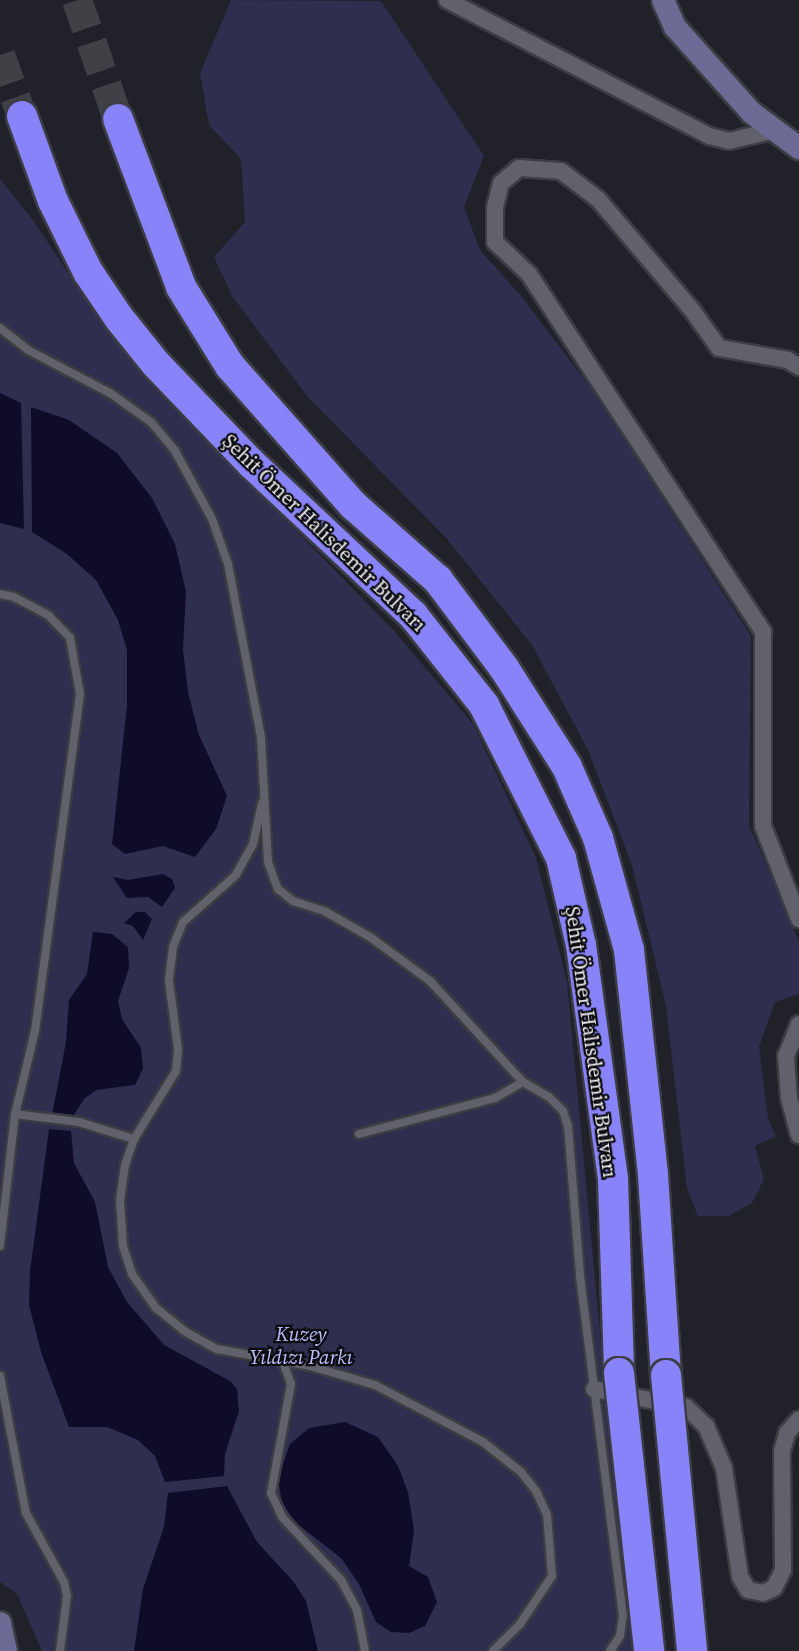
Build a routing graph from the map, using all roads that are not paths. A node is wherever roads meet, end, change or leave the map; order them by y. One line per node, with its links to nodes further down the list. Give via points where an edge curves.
1 (447, 0): 5 (street, via 709,136 729,141)
2 (663, 0): 5 (street, via 675,27 752,113)
3 (22, 116): 29 (highway, Şehit Ömer Halisdemir Bulvarı, bridge, via 53,201 88,272 119,318 156,364 252,464 413,615 484,705 561,858 581,945 613,1179 619,1373)
4 (118, 119): 30 (highway, Şehit Ömer Halisdemir Bulvarı, bridge, via 181,287 230,366 353,505 438,580 504,668 567,766 598,838 629,950 653,1175 666,1375)
5 (775, 130): 6 (street)
6 (799, 148)
7 (0, 328): 10 (lane, via 28,350 110,393 151,422 175,451 212,519 228,564 261,737)
8 (799, 367): 11 (street, via 788,360 719,348 598,199 561,171 519,168 501,183 495,207 495,242 529,274 763,632 763,826)
9 (0, 594): 14 (lane, via 49,616 70,638 80,694 35,1031)
10 (264, 794): 13 (lane, via 268,862 278,889 292,901 326,912 370,936 430,981); 17 (lane, via 253,844 236,875 183,922 173,947 169,981 178,1049 176,1071)
11 (799, 920)
12 (799, 1024): 16 (street, via 786,1056 789,1098)
13 (523, 1082): 15 (lane, via 495,1098); 21 (lane, via 549,1097 563,1111 568,1126)
14 (15, 1114): 17 (lane, via 79,1122); 18 (lane)
15 (359, 1134)
16 (799, 1135)
17 (134, 1139): 19 (lane, via 120,1200 123,1246 132,1274 156,1308 184,1332 217,1349)
18 (0, 1246)
19 (283, 1362): 26 (lane, via 291,1384 271,1493 282,1516 341,1580 357,1610); 27 (lane, via 375,1385 432,1412 483,1442 521,1472 536,1491 547,1515 552,1576 520,1624)
20 (0, 1376): 25 (lane, via 26,1513 64,1582 67,1596)
21 (594, 1389): 22 (street, via 686,1407 706,1426 724,1468 740,1577 748,1590 763,1593 774,1588 783,1570 782,1450 787,1433); 28 (lane, via 623,1615 620,1636)
22 (799, 1419)
23 (0, 1623): 24 (street)
24 (6, 1651)
25 (60, 1651)
26 (365, 1651)
27 (493, 1651)
28 (610, 1651)
29 (650, 1651)
30 (692, 1651)

